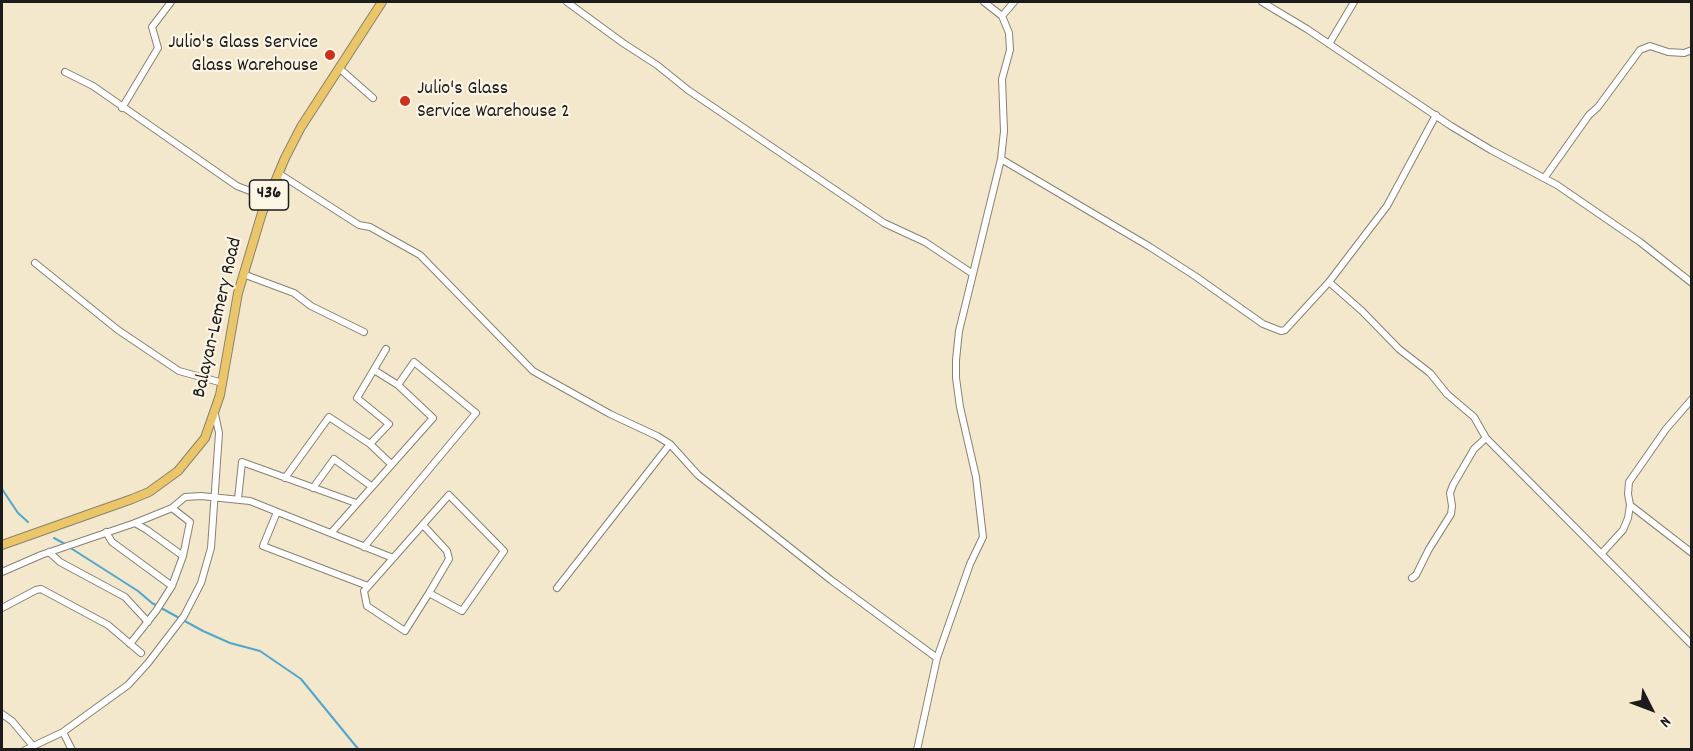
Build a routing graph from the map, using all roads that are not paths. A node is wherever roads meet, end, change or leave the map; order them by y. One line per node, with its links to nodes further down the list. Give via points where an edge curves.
1 (171, 2): 14 (street, via 152,27 158,48)
2 (382, 2): 11 (main road, Balayan-Lemery Road / 436)
3 (567, 2): 22 (street, via 884,223 925,242)
4 (984, 2): 8 (street)
5 (1014, 2): 8 (street)
6 (1262, 2): 9 (street)
7 (1354, 2): 9 (street)
8 (1002, 16): 16 (street, via 1010,50 1002,79)
9 (1329, 44): 15 (street)
10 (1692, 50): 18 (street, via 1668,52 1650,46 1640,50)
11 (339, 68): 13 (street); 17 (main road, Balayan-Lemery Road / 436, via 301,127)
12 (65, 72): 14 (street, via 93,86)
13 (373, 98)
14 (122, 108): 19 (street, via 237,186)
15 (1436, 115): 18 (street, via 1491,150); 23 (street, via 1395,195)
16 (1002, 159): 22 (street); 23 (street, via 1150,247 1272,329 1285,330)
17 (278, 173): 19 (main road, Balayan-Lemery Road / 436); 34 (street, via 359,225 370,226 420,255 533,370)
18 (1545, 177): 24 (street)
19 (268, 198): 21 (main road, Balayan-Lemery Road / 436)
20 (35, 263): 28 (street, via 118,330 179,371)
21 (243, 274): 25 (street, via 294,293); 28 (main road, Balayan-Lemery Road / 436)
22 (974, 274): 69 (street, via 959,331 956,378 976,477 983,537)
23 (1329, 282): 32 (street, via 1430,373 1474,417)
24 (1692, 282)
25 (363, 332)
26 (387, 349): 27 (street)
27 (374, 370): 29 (street); 33 (street, via 357,398 388,424)
28 (223, 383): 31 (main road, Balayan-Lemery Road / 436)
29 (398, 385): 35 (street, via 433,418); 52 (street, via 414,363 476,413)
30 (1692, 399): 42 (street, via 1629,482)
31 (215, 414): 39 (street, 436, via 219,434); 51 (main road, Balayan-Lemery Road, via 192,456 161,484 132,499)
32 (1486, 438): 55 (street); 59 (street, via 1474,449 1453,485 1451,514)
33 (370, 444): 35 (street); 36 (street, via 329,417)
34 (670, 444): 62 (street); 69 (street, via 698,475)
35 (391, 464): 37 (street)
36 (285, 478): 38 (street); 40 (street, via 242,462)
37 (371, 486): 38 (street, via 334,459); 41 (street)
38 (314, 488): 41 (street)
39 (215, 497): 40 (street); 43 (street, via 185,497); 71 (street, 436, via 211,548 201,583 184,616 128,685)
40 (238, 499): 44 (street)
41 (356, 503): 50 (street)
42 (1630, 504): 54 (street); 55 (street, via 1623,530)
43 (172, 508): 45 (street); 56 (street, via 190,522)
44 (277, 512): 50 (street); 61 (street, via 263,546)
45 (157, 514): 46 (street); 48 (street)
46 (135, 523): 48 (street); 49 (street)
47 (423, 525): 57 (street); 63 (street, via 447,551 449,559); 63 (street, via 449,495 504,551 462,611)
48 (147, 530): 56 (street)
49 (106, 532): 53 (street); 60 (street, via 112,542)
50 (331, 533): 52 (street)
51 (2, 545)
52 (364, 547): 57 (street)
53 (49, 552): 58 (street); 65 (street, via 60,562 125,597)
54 (1692, 553)
55 (1602, 554): 67 (street)
56 (183, 556): 60 (street)
57 (393, 558): 61 (street)
58 (2, 572)
59 (1412, 578)
60 (172, 586): 65 (street)
61 (368, 586): 63 (street, via 364,591 368,606 405,631)
62 (557, 588)
63 (429, 593)
64 (2, 608): 66 (street, via 41,589 108,625)
65 (148, 622): 66 (street)
66 (130, 644): 68 (street)
67 (1692, 645)
68 (141, 653)
69 (937, 658): 75 (street)
70 (2, 714): 72 (street)
71 (63, 732): 72 (street, 436); 74 (street)
72 (33, 746): 73 (street, 436)
73 (25, 750)
74 (72, 750)
75 (917, 750)

